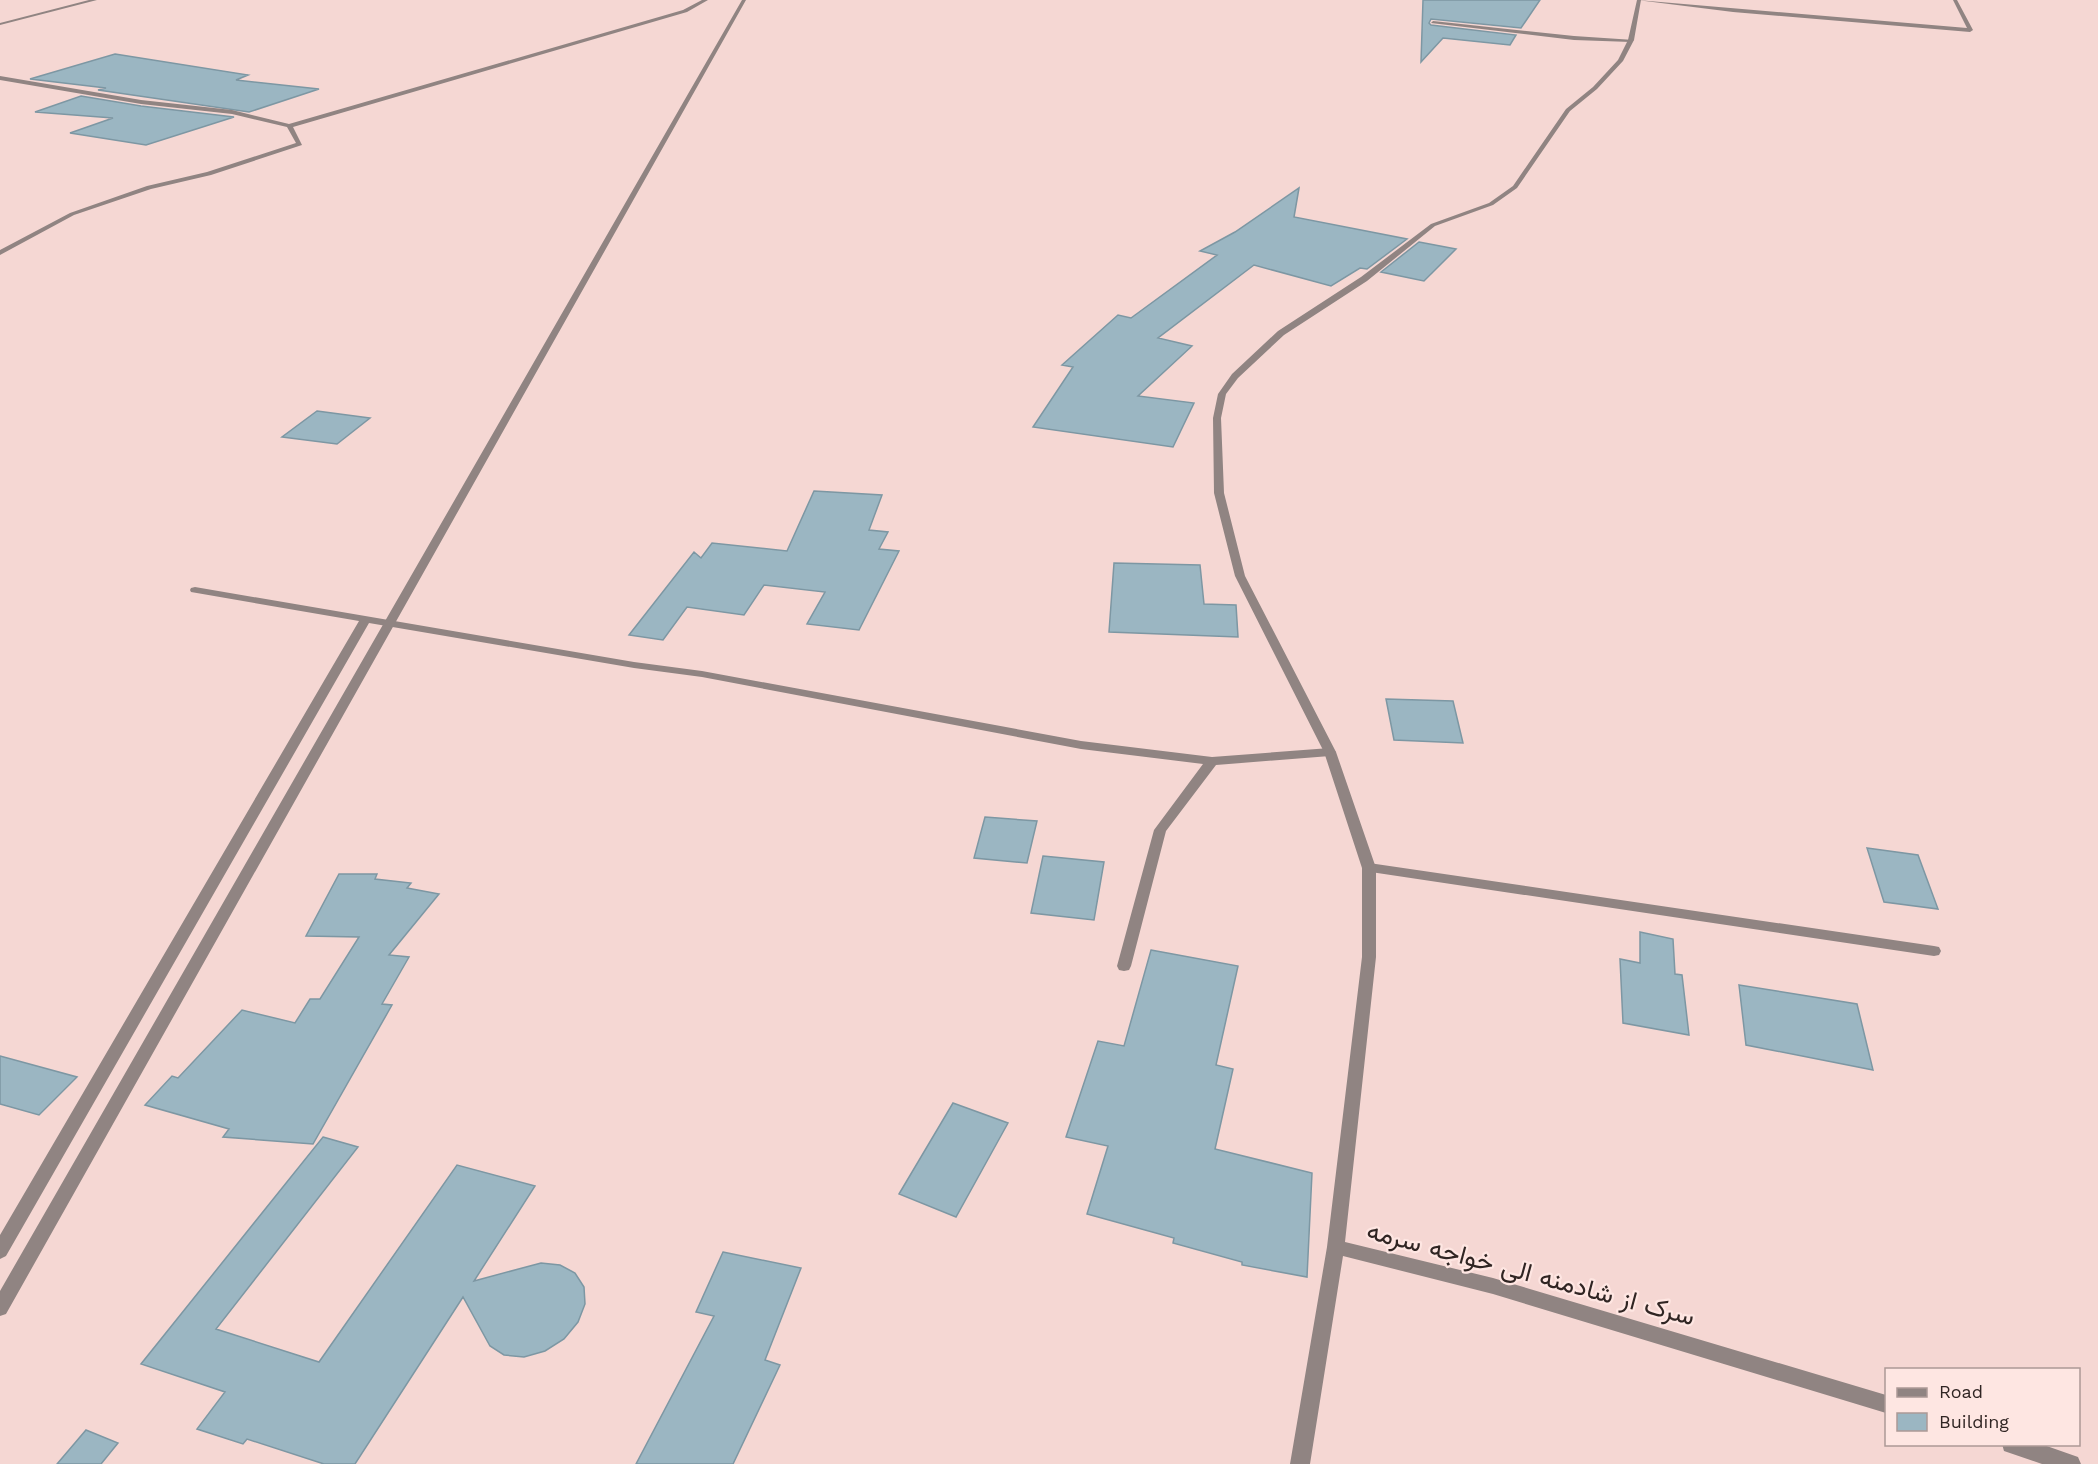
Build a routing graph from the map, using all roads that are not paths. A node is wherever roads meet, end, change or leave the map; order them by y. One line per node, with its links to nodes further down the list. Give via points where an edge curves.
1 (73, 0): 2 (street)
2 (93, 0): 8 (street)
3 (706, 0): 11 (street, via 684,11)
4 (744, 0): 15 (street)
5 (1639, 0): 6 (street, via 1970,30); 9 (street)
6 (1955, 0)
7 (1433, 22): 9 (street, via 1574,38)
8 (0, 24)
9 (1631, 40): 16 (street, via 1620,61 1568,110 1515,188 1491,204 1433,225 1364,279 1281,333 1235,376 1222,394 1217,418 1219,493 1240,576)
10 (0, 78): 11 (street, via 141,102 232,112)
11 (289, 126): 12 (street, via 300,144 209,174 149,187 72,214)
12 (0, 253)
13 (195, 590): 14 (street)
14 (366, 619): 15 (street); 22 (street)
15 (390, 623): 17 (street, via 702,674 1081,745); 23 (street)
16 (1330, 752): 17 (street); 18 (street)
17 (1212, 761): 20 (street, via 1160,830)
18 (1369, 868): 19 (street); 21 (street, via 1368,957)
19 (1934, 951)
20 (1124, 966)
21 (1336, 1247): 24 (street, سرک از شادمنه الی خواجه سرمه, via 1493,1286); 26 (street, سرک از شادمنه الی خواجه سرمه)
22 (0, 1251)
23 (0, 1308)
24 (1885, 1403)
25 (2017, 1446): 27 (street)
26 (1300, 1464)
27 (2071, 1464)

